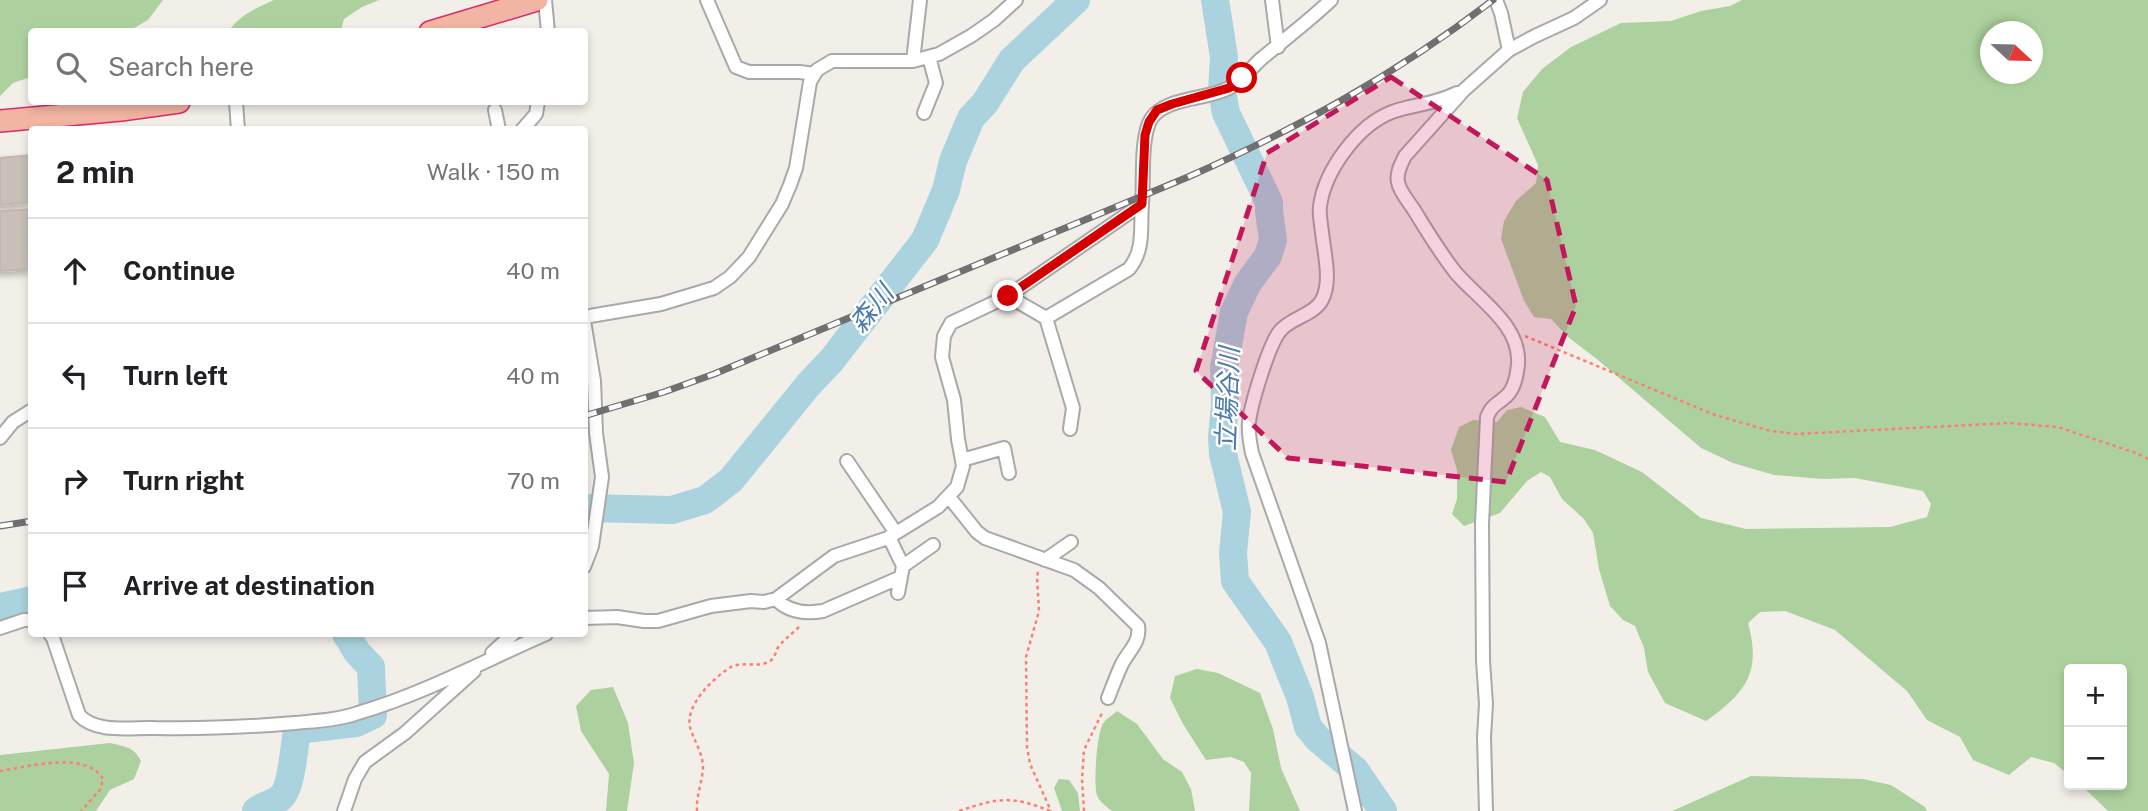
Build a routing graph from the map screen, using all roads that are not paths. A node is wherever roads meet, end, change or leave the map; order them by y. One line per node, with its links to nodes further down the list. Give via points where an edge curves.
1 (537, 0): 10 (highway)
2 (545, 0): 11 (street)
3 (707, 0): 16 (street, via 741,70)
4 (919, 0): 15 (street)
5 (1016, 0): 14 (street, via 971,36)
6 (1272, 0): 12 (street)
7 (1331, 0): 12 (street)
8 (1496, 0): 13 (street)
9 (1600, 0): 13 (street, via 1574,19)
10 (443, 28)
11 (548, 28)
12 (1278, 47): 27 (street, via 1229,88 1157,110 1145,135)
13 (1509, 50): 17 (street)
14 (929, 57): 15 (street); 22 (street, via 936,83)
15 (913, 61): 16 (street, via 832,61)
16 (814, 74): 30 (street, via 790,185 749,257 713,288)
17 (1464, 90): 56 (street, via 1441,102 1381,117 1337,162 1320,207 1325,293 1321,304 1280,331 1249,421 1252,453 1319,643); 57 (street, via 1405,156 1398,182 1449,263 1504,323 1518,360 1514,385 1487,417 1482,524)
18 (157, 105): 23 (highway)
19 (236, 105): 24 (street)
20 (538, 105): 26 (street)
21 (495, 110): 25 (street)
22 (924, 113)
23 (0, 121)
24 (238, 126)
25 (498, 126)
26 (526, 126)
27 (1142, 204): 28 (street); 29 (street, via 1137,259)
28 (1008, 296): 29 (street); 35 (street, via 951,323 944,337 942,357 954,400)
29 (1046, 317): 33 (street, via 1073,408)
30 (588, 318)
31 (588, 344): 42 (street, via 602,462)
32 (28, 413): 34 (street)
33 (1070, 429)
34 (0, 438)
35 (962, 460): 37 (street, via 1003,448); 38 (street, via 962,475)
36 (847, 461): 39 (street)
37 (1009, 473)
38 (949, 497): 39 (street); 43 (street, via 985,538)
39 (892, 535): 44 (street); 46 (street, via 834,556)
40 (1072, 542): 43 (street)
41 (933, 545): 44 (street)
42 (588, 556)
43 (1045, 560): 54 (street, via 1087,578 1138,626 1137,641)
44 (902, 571): 45 (street); 46 (street, via 823,611 798,612)
45 (898, 593)
46 (776, 599): 47 (street, via 711,607 658,621)
47 (588, 618)
48 (28, 620): 49 (street)
49 (0, 628)
50 (52, 637): 53 (street, via 79,715 85,723 106,727 258,727 325,720 406,697)
51 (510, 637): 53 (street)
52 (538, 637): 53 (street)
53 (485, 660): 55 (street, via 405,733 365,762)
54 (1108, 698)
55 (344, 811)
56 (1355, 811)
57 (1486, 811)

